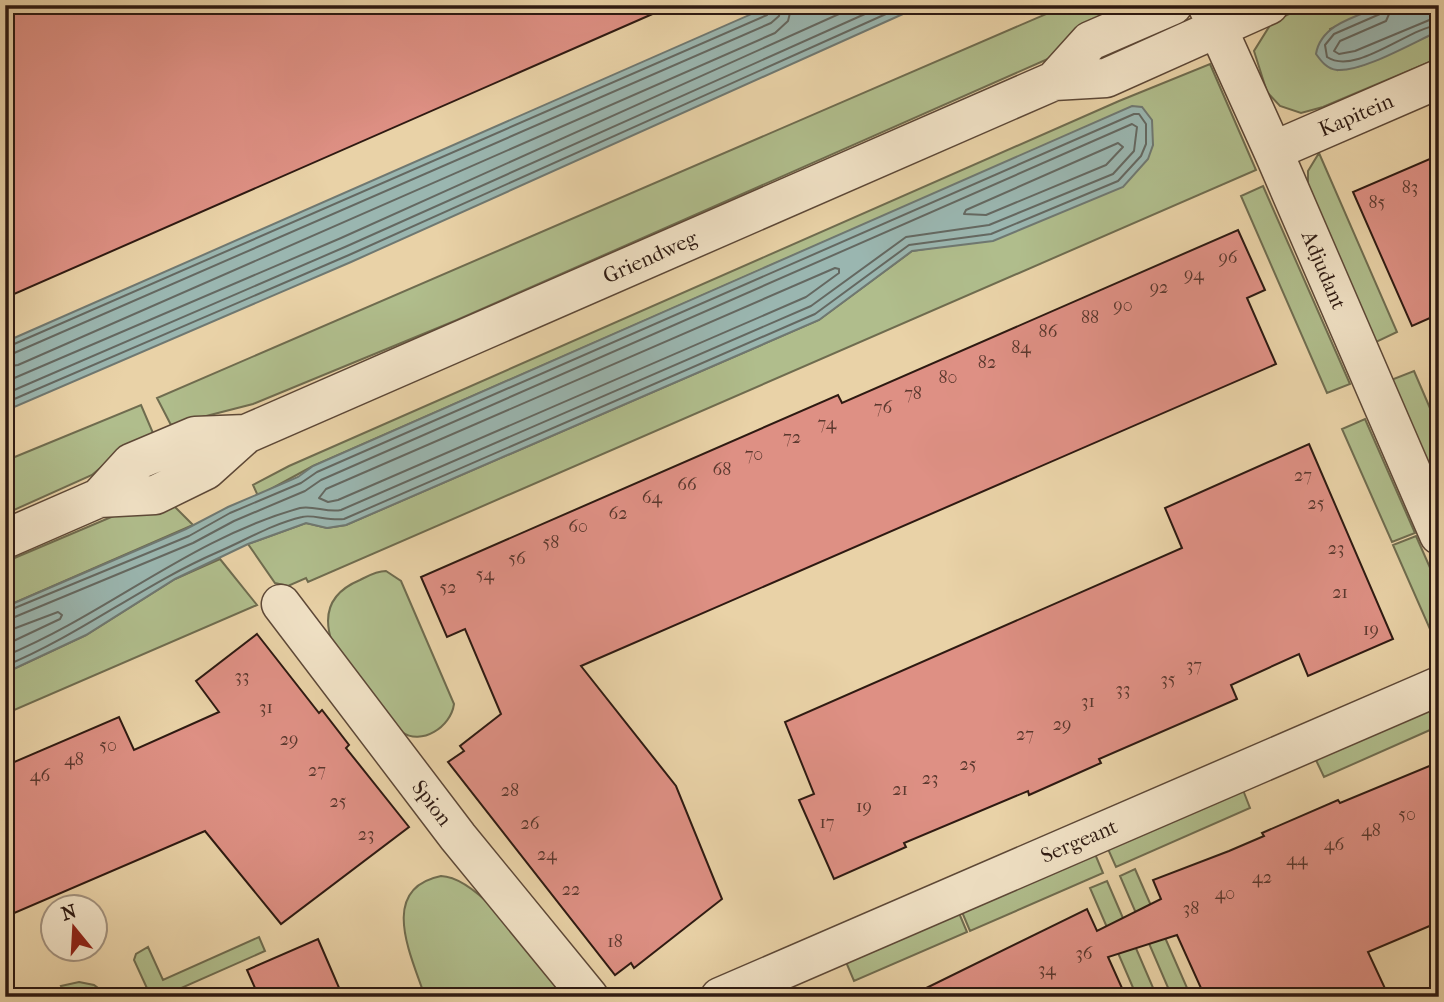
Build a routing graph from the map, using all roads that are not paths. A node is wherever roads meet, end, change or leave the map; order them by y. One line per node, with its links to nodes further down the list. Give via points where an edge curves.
1 (1173, 5): 5 (street, Griendweg, via 1090,41)
2 (1269, 5): 3 (street, Griendweg)
3 (1212, 17): 5 (street, Griendweg, via 1106,78); 6 (street, Adjudant)
4 (1439, 79): 6 (street, Kapitein)
5 (1054, 81): 8 (street, Griendweg, via 246,434 195,436 131,463 99,498)
6 (1273, 151): 7 (street, Adjudant)
7 (1439, 535)
8 (5, 539)
9 (281, 604): 11 (street, Spion, via 458,837)
10 (1439, 687): 12 (street, Sergeant)
11 (589, 997)
12 (720, 997)

